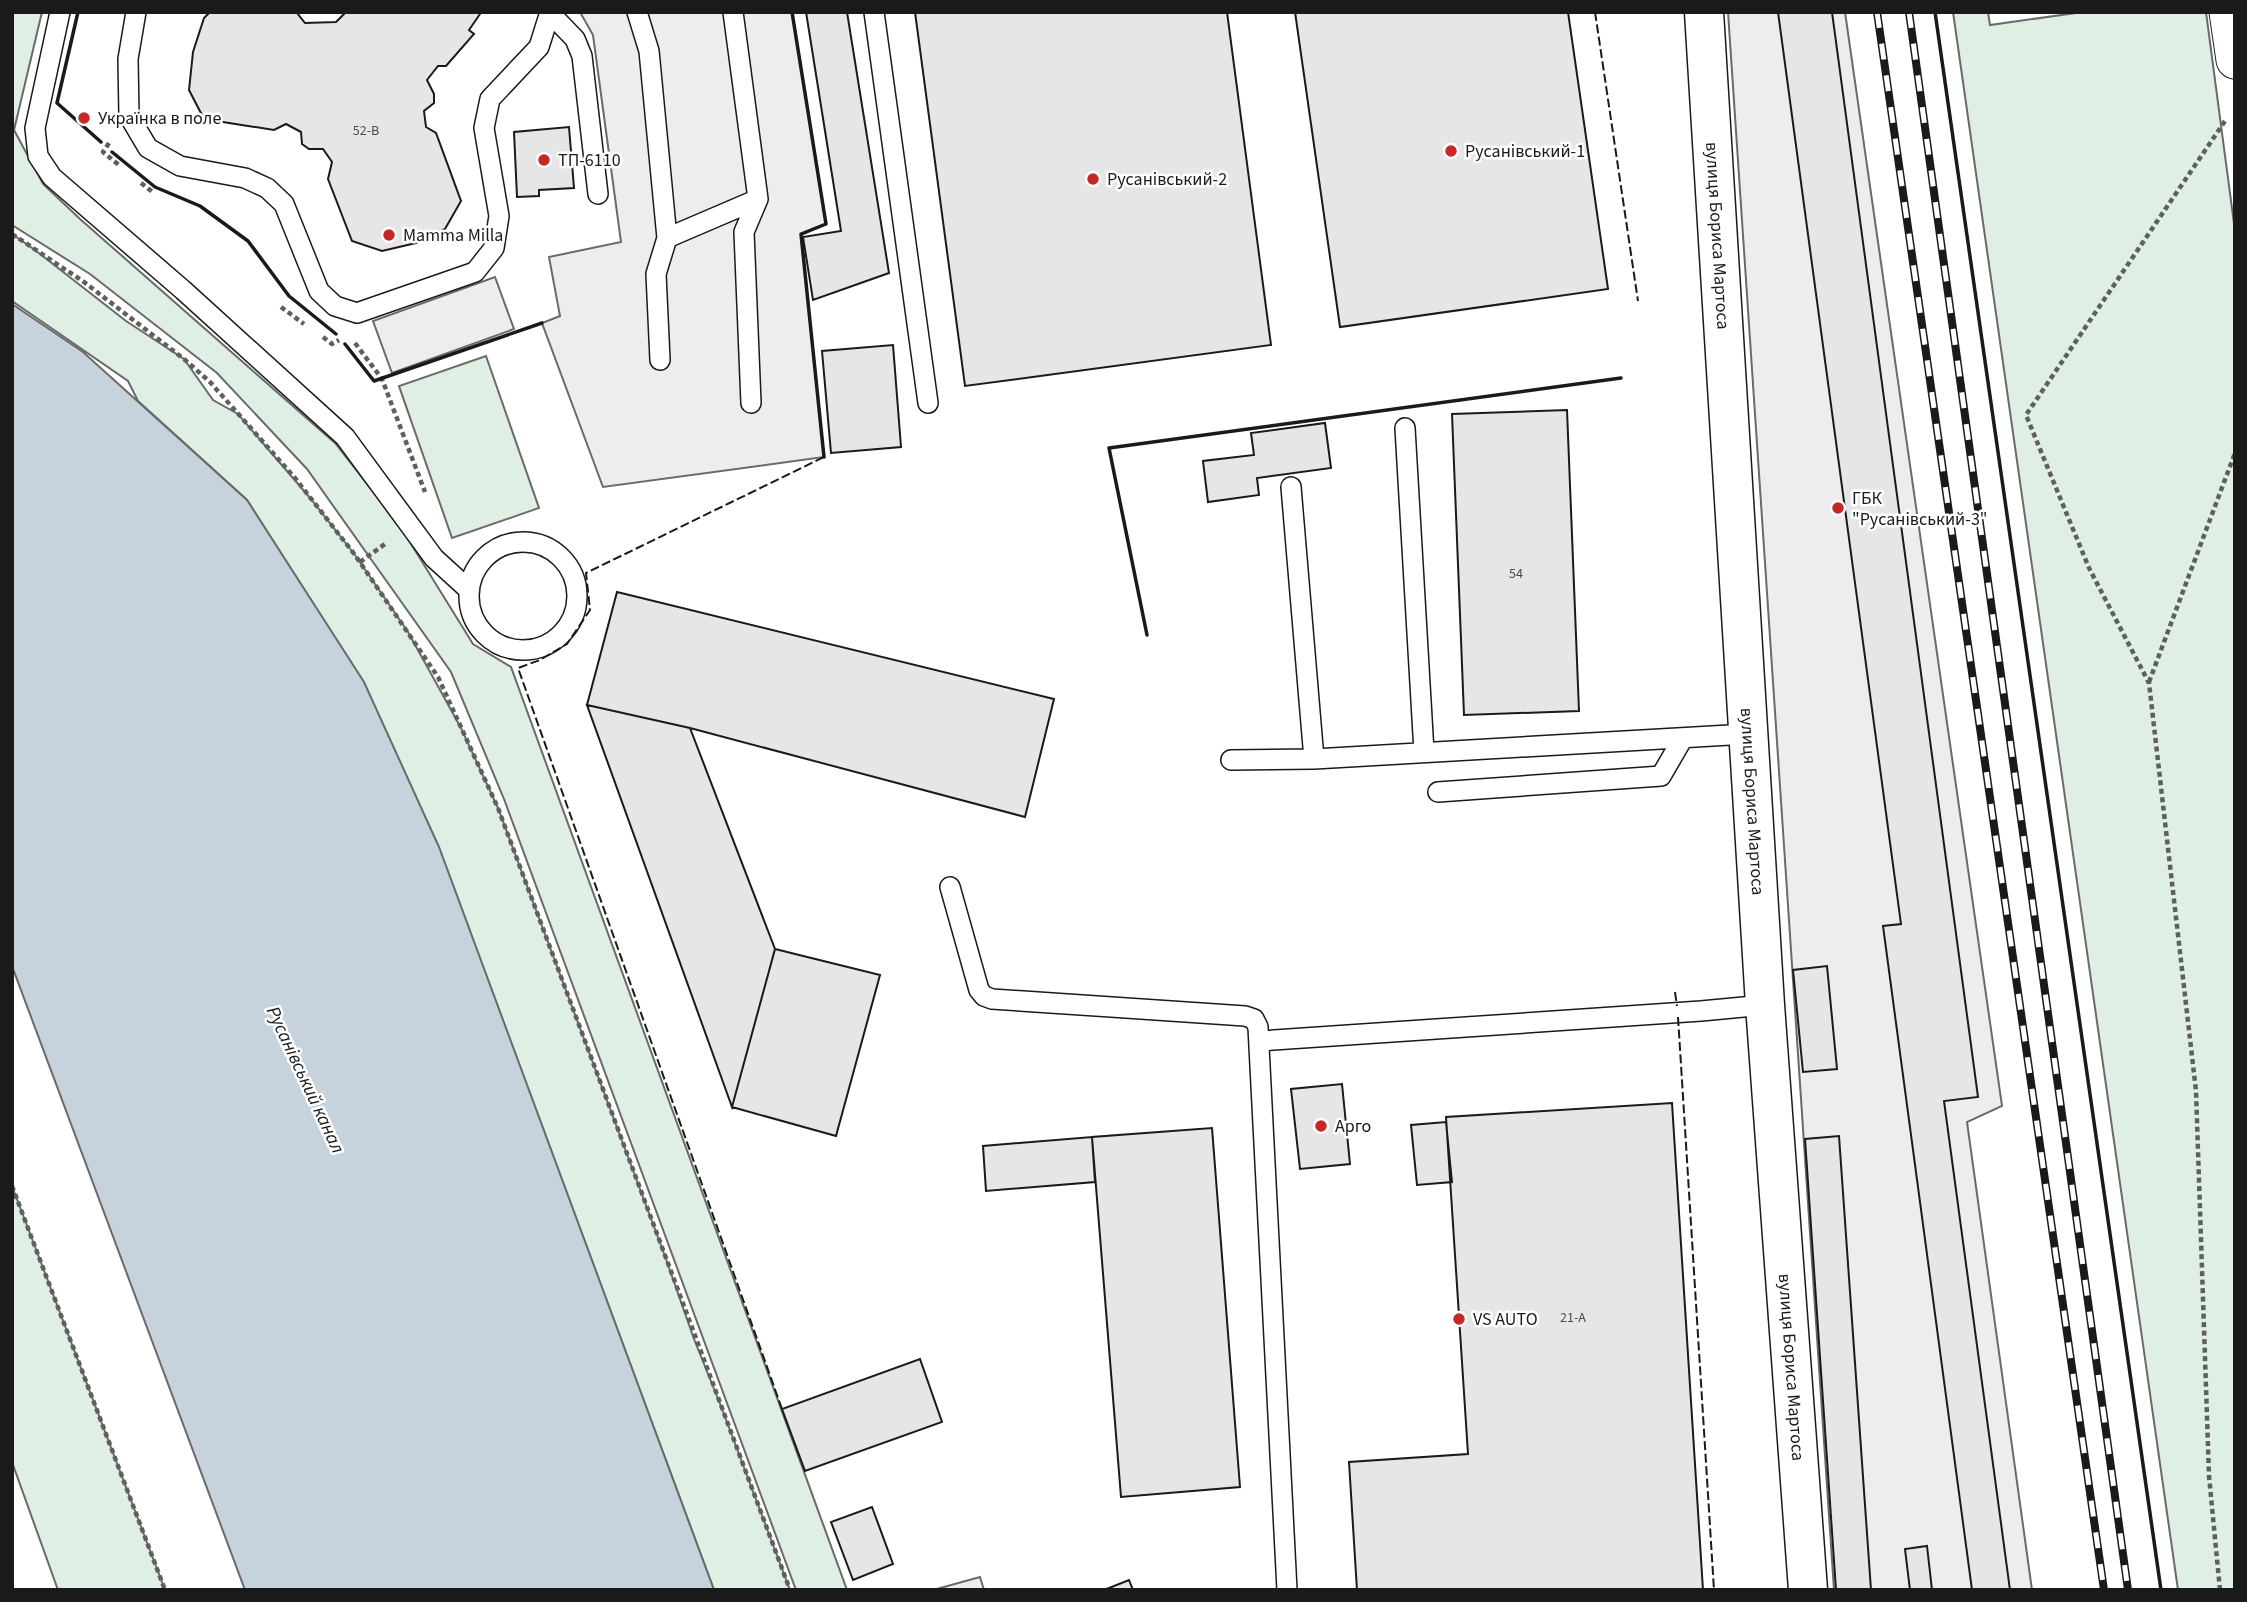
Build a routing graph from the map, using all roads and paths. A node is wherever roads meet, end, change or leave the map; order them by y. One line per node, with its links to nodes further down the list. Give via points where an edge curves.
1 (60, 12): 25 (lane, via 35,128 38,156 52,177 345,437 434,558)
2 (136, 12): 3 (lane, via 128,59 129,116 148,148 180,166 245,178 267,188 284,204 319,291 335,306 357,313 475,272 494,248 499,216 484,128 490,99 539,47)
3 (550, 12): 13 (lane, via 575,39 582,56)
4 (637, 12): 16 (lane, via 649,51)
5 (733, 12): 14 (lane)
6 (874, 12): 20 (lane)
7 (1704, 12): 27 (main road, вулиця Бориса Мартоса)
8 (2228, 12): 9 (street)
9 (2235, 60)
10 (2225, 121): 26 (path, via 2026,415 2089,568)
11 (111, 140): 12 (path)
12 (103, 152)
13 (598, 194)
14 (758, 199): 16 (lane); 19 (lane, via 744,232)
15 (12, 234): 38 (path, via 84,282 210,382 295,478 360,562 438,677 498,807)
16 (667, 238): 18 (lane, via 656,274)
17 (349, 334): 21 (path, via 382,379)
18 (660, 360)
19 (751, 403)
20 (928, 403)
21 (401, 428)
22 (1405, 428): 29 (lane)
23 (2235, 453): 26 (path)
24 (1291, 487): 30 (lane)
25 (468, 589): 25 (lane, via 470,612 483,633 500,645 520,650 540,648 558,637 572,621 577,600 576,581 567,564 553,550 535,542 516,541 493,550 476,566)
26 (2149, 683): 41 (path, via 2196,1091 2208,1476)
27 (1747, 734): 28 (lane); 34 (main road, вулиця Бориса Мартоса)
28 (1683, 738): 29 (lane); 32 (lane, via 1661,776)
29 (1424, 752): 30 (lane)
30 (1314, 758): 31 (lane)
31 (1231, 760)
32 (1438, 792)
33 (950, 887): 35 (lane, via 984,996 1245,1016 1254,1019)
34 (1765, 1004): 35 (lane); 40 (main road, вулиця Бориса Мартоса)
35 (1260, 1041): 39 (lane)
36 (12, 1186): 37 (path)
37 (165, 1590)
38 (790, 1590)
39 (1287, 1590)
40 (1808, 1590)
41 (2220, 1590)

